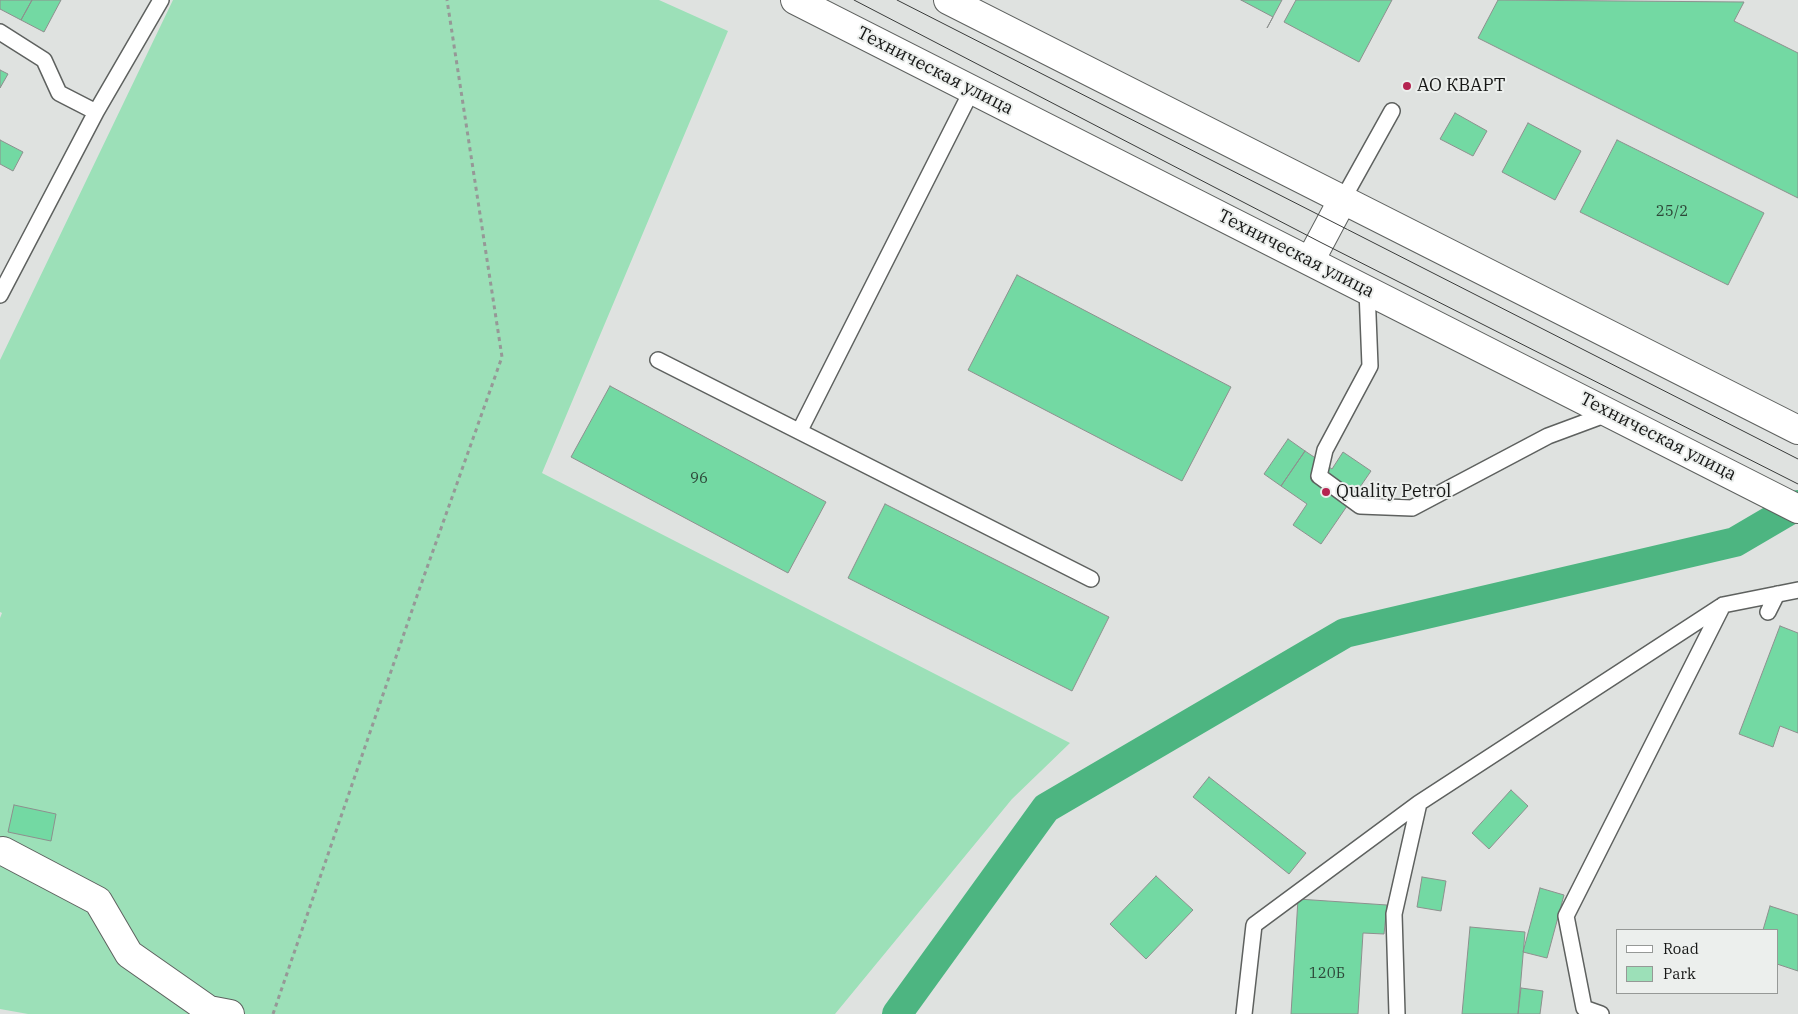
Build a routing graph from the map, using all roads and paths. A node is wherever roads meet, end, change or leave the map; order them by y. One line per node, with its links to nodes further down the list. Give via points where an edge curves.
1 (161, 0): 8 (lane)
2 (447, 0): 26 (path, via 502,357)
3 (795, 0): 6 (main road, Техническая улица)
4 (948, 0): 9 (main road)
5 (0, 32): 8 (lane, via 44,60 59,93)
6 (972, 90): 10 (main road, Техническая улица); 15 (lane)
7 (1392, 111): 9 (lane)
8 (96, 112): 12 (lane)
9 (1343, 199): 10 (main road); 16 (main road)
10 (1310, 261): 11 (main road, Техническая улица)
11 (1367, 290): 14 (main road, Техническая улица); 14 (lane, via 1370,366 1325,450 1319,476 1360,506 1412,508 1548,436)
12 (0, 295)
13 (658, 360): 15 (lane)
14 (1610, 413): 17 (main road, Техническая улица)
15 (800, 430): 18 (lane)
16 (1798, 430)
17 (1798, 509)
18 (1091, 579)
19 (1798, 590): 20 (lane)
20 (1777, 594): 21 (lane); 22 (lane)
21 (1723, 605): 23 (lane); 29 (lane, via 1566,916 1584,1008)
22 (1768, 612)
23 (1419, 803): 27 (lane, via 1254,925); 28 (lane, via 1394,914)
24 (3, 851): 25 (main road, via 98,901 129,954 209,1010)
25 (230, 1014)
26 (273, 1014)
27 (1244, 1014)
28 (1397, 1014)
29 (1601, 1014)

